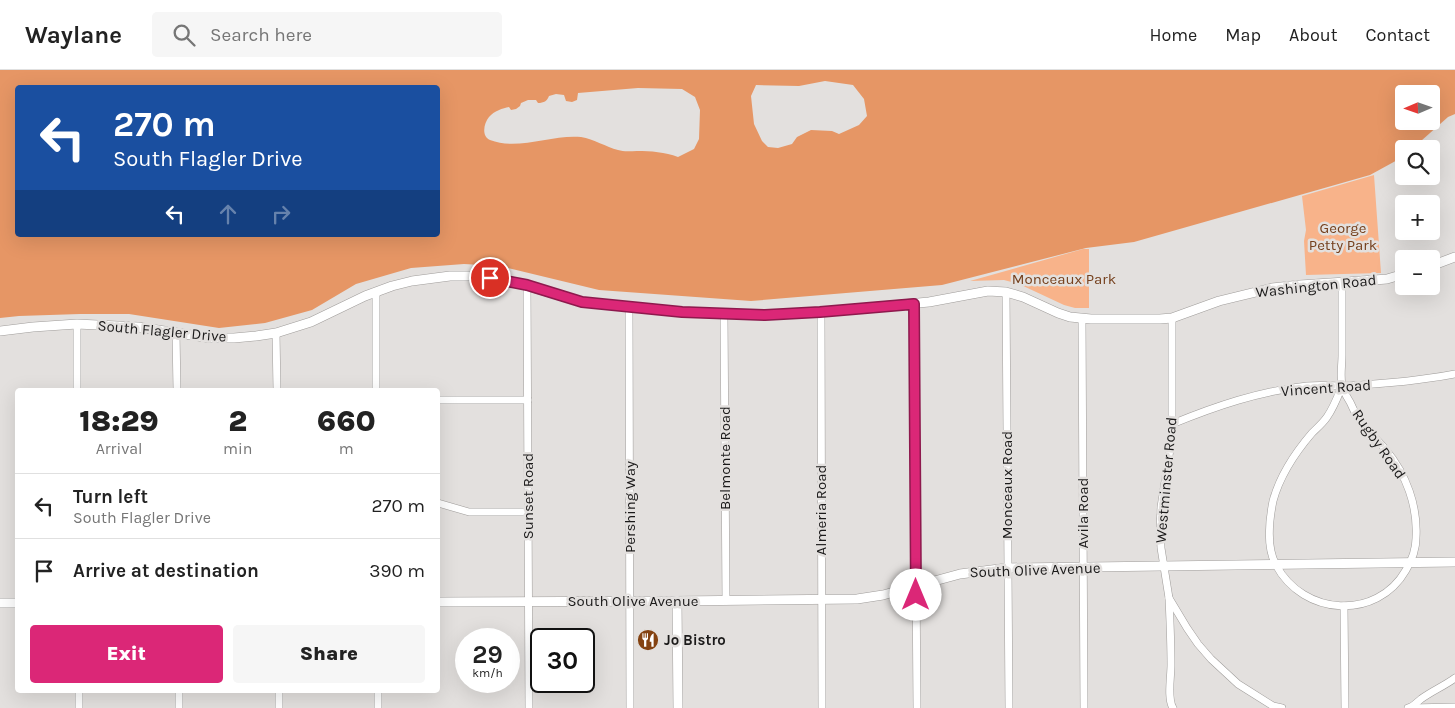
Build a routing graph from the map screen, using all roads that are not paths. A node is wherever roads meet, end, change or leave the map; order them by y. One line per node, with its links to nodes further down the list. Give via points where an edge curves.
1 (1455, 257): 2 (street)
2 (1440, 263)
3 (1395, 277): 4 (street, Washington Road)
4 (1342, 283): 12 (street, Washington Road, via 1272,288 1219,301); 19 (street)
5 (527, 285): 6 (street, South Flagler Drive, via 490,278 450,276 412,281); 9 (street, South Flagler Drive, via 582,302); 25 (street, Sunset Road)
6 (376, 292): 16 (street, South Flagler Drive, via 311,322); 23 (street)
7 (1006, 292): 8 (street, South Flagler Drive, via 975,292); 13 (street, South Flagler Drive); 33 (street, Monceaux Road)
8 (914, 304): 10 (street, South Flagler Drive); 35 (street)
9 (629, 307): 11 (street, South Flagler Drive); 39 (street, Pershing Way)
10 (820, 312): 11 (street, South Flagler Drive); 37 (street, Almeria Road)
11 (724, 314): 41 (street, Belmonte Road)
12 (1172, 318): 13 (street, Washington Road); 26 (street, Westminster Road)
13 (1082, 319): 34 (street, Avila Road)
14 (76, 324): 15 (street, South Flagler Drive); 17 (street, South Flagler Drive); 20 (street)
15 (0, 331)
16 (276, 332): 17 (street, South Flagler Drive, via 234,338); 22 (street)
17 (176, 333): 21 (street)
18 (1455, 374): 19 (street, Vincent Road, via 1404,382)
19 (1342, 386): 26 (street, Vincent Road, via 1307,386 1251,397); 30 (street, Rugby Road, via 1361,424 1386,450 1411,495 1416,537); 31 (street, via 1327,418 1296,452 1277,486 1270,518)
20 (77, 388)
21 (177, 388)
22 (277, 388)
23 (376, 388)
24 (440, 400): 25 (street)
25 (528, 400): 28 (street, Sunset Road)
26 (1172, 424): 32 (street, Westminster Road, via 1161,506 1160,548)
27 (440, 504): 28 (street, via 468,512)
28 (528, 512): 38 (street, Sunset Road)
29 (1455, 562): 30 (street, South Olive Avenue)
30 (1410, 563): 31 (street, South Olive Avenue); 45 (street, via 1402,577 1386,592 1366,602)
31 (1276, 564): 32 (street, South Olive Avenue); 45 (street, via 1307,596)
32 (1164, 566): 34 (street, South Olive Avenue); 36 (street, Westminster Road)
33 (1007, 568): 34 (street, South Olive Avenue); 35 (street, South Olive Avenue, via 960,574); 62 (street, Monceaux Road)
34 (1083, 568): 63 (street, Avila Road)
35 (916, 586): 37 (street, South Olive Avenue, via 869,598); 61 (street)
36 (1169, 598): 51 (street, Westminster Road, via 1211,659 1238,684); 64 (street, via 1170,699)
37 (821, 600): 41 (street, South Olive Avenue); 60 (street, Almeria Road)
38 (529, 601): 39 (street, South Olive Avenue); 42 (street, South Olive Avenue); 57 (street, Sunset Road)
39 (630, 601): 40 (street, South Olive Avenue); 58 (street, Pershing Way)
40 (678, 601): 41 (street, South Olive Avenue); 59 (street)
41 (726, 601)
42 (440, 602)
43 (0, 603): 44 (street)
44 (15, 603)
45 (1344, 606): 67 (street)
46 (1455, 678): 68 (street)
47 (79, 693): 53 (street)
48 (178, 693): 54 (street)
49 (279, 693): 55 (street)
50 (378, 693): 56 (street)
51 (1273, 706): 65 (street); 66 (street, Westminster Road)
52 (1455, 707): 68 (street)
53 (79, 708)
54 (179, 708)
55 (279, 708)
56 (378, 708)
57 (529, 708)
58 (630, 708)
59 (678, 708)
60 (822, 708)
61 (917, 708)
62 (1009, 708)
63 (1084, 708)
64 (1173, 708)
65 (1262, 708)
66 (1282, 708)
67 (1344, 708)
68 (1409, 708)

